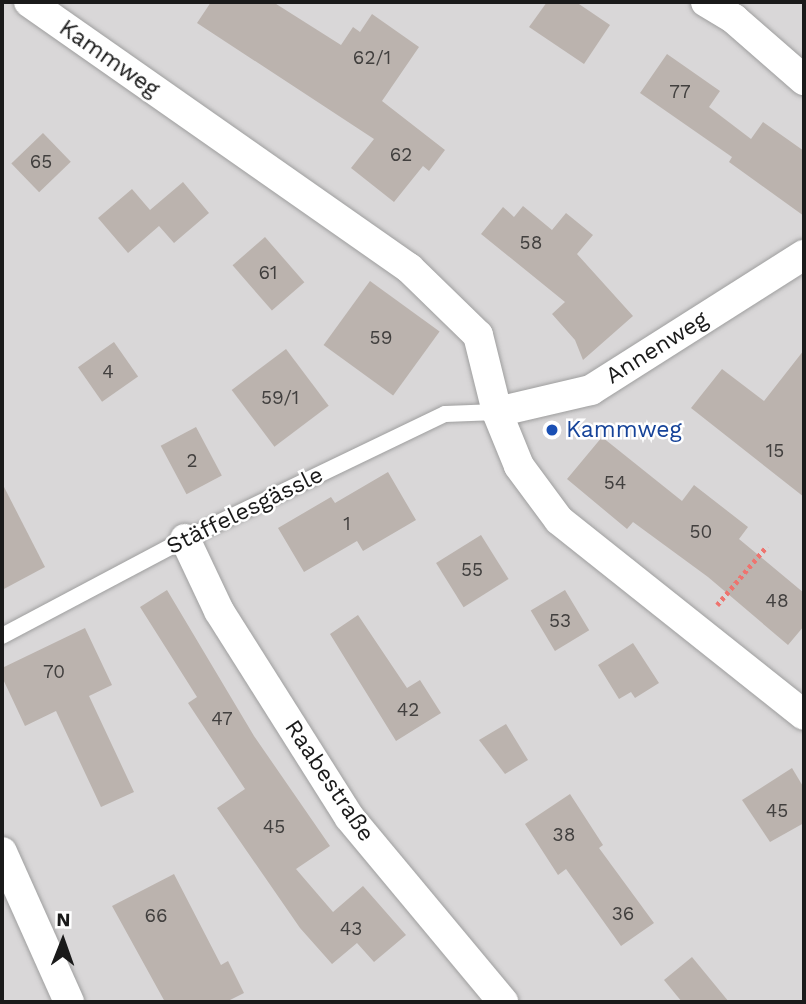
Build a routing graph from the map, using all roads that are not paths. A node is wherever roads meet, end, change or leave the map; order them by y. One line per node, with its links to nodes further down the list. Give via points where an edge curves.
1 (29, 2): 5 (street, Kammweg, via 410,268 478,335)
2 (706, 2): 3 (street, via 734,19)
3 (804, 80)
4 (804, 255): 5 (street, Annenweg, via 591,390)
5 (497, 412): 6 (lane, Stäffelesgässle, via 445,414); 8 (street, Kammweg, via 519,466 559,520)
6 (185, 539): 7 (lane, Stäffelesgässle); 11 (street, Raabestraße, via 219,611 349,817)
7 (2, 636)
8 (804, 715)
9 (2, 852): 10 (street)
10 (69, 1002)
11 (503, 1002)

